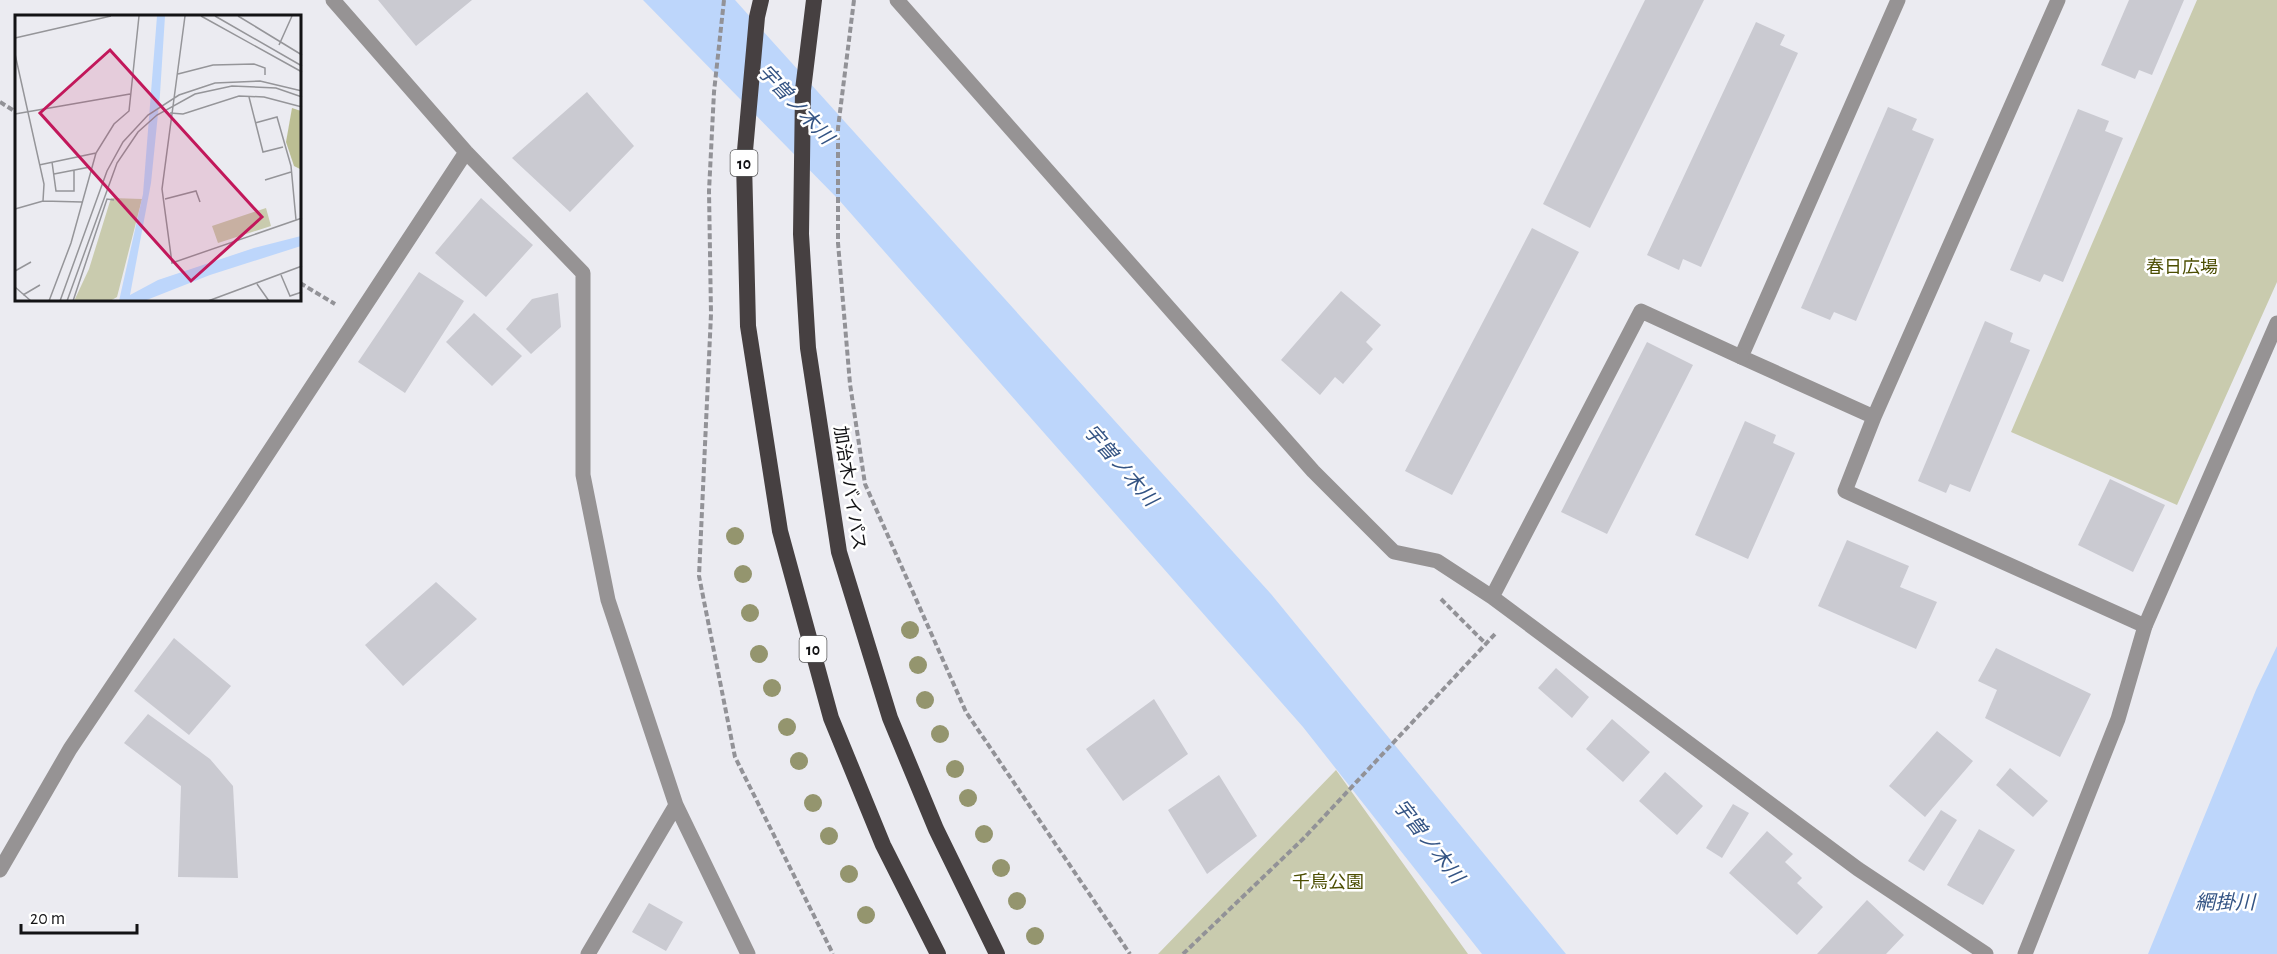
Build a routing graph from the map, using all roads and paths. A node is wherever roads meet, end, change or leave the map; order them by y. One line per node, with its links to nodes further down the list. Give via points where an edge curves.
1 (333, 0): 10 (street)
2 (760, 0): 25 (highway, 10, via 744,162 748,326 780,531 831,718 883,845)
3 (814, 0): 26 (highway, 加治木バイパス, via 803,90 801,223 808,348 839,552 890,718 936,829)
4 (854, 0): 27 (path, via 838,128 838,243 850,384 865,484 966,712)
5 (897, 0): 17 (street, via 1313,471 1394,552 1437,561)
6 (1898, 0): 15 (street)
7 (2058, 0): 16 (street)
8 (0, 102): 9 (path)
9 (15, 110)
10 (466, 152): 13 (street); 20 (street, via 583,273 583,475 608,600)
11 (302, 284): 13 (path)
12 (711, 314): 24 (path, via 699,576 735,757)
13 (358, 318): 21 (street, via 70,749)
14 (2277, 323): 18 (street)
15 (1741, 357): 16 (street); 17 (street, via 1641,311)
16 (1874, 417): 18 (street, via 1845,491)
17 (1492, 597): 29 (street, via 1858,869)
18 (2145, 626): 30 (street, via 2118,719)
19 (1474, 658): 28 (path, via 1304,838)
20 (676, 805): 22 (street); 23 (street)
21 (0, 870)
22 (745, 952)
23 (588, 954)
24 (833, 954)
25 (938, 954)
26 (997, 954)
27 (1130, 954)
28 (1183, 954)
29 (1986, 954)
30 (2025, 954)

